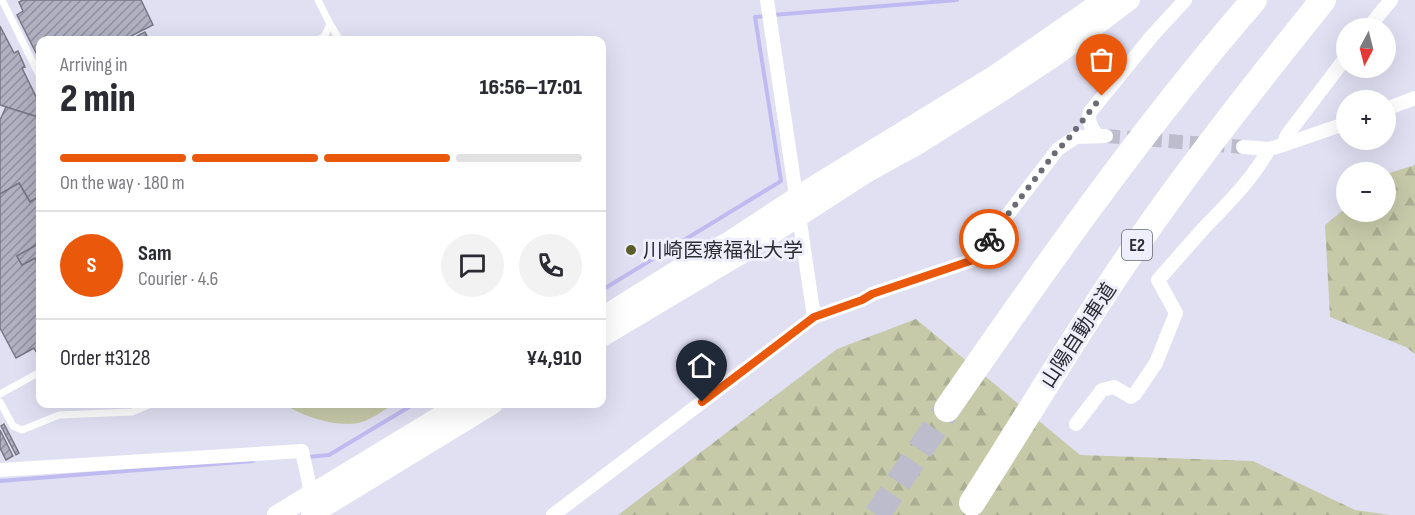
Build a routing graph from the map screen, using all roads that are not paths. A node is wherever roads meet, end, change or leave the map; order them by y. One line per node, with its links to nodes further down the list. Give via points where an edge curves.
1 (318, 0): 11 (lane)
2 (1103, 0): 24 (street)
3 (1130, 0): 24 (street, via 1057,55 917,145)
4 (1185, 0): 18 (street)
5 (1254, 0): 34 (highway, via 1166,105 1044,268)
6 (1323, 0): 37 (highway, 山陽自動車道 / E2, via 1154,220)
7 (1391, 0): 10 (street)
8 (3, 2): 14 (lane)
9 (769, 10): 24 (street)
10 (1376, 18)
11 (330, 24): 12 (lane); 13 (lane)
12 (324, 36)
13 (338, 36)
14 (36, 69)
15 (1336, 70): 21 (street)
16 (1415, 98): 17 (street)
17 (1396, 105)
18 (1090, 112): 20 (street); 20 (street, via 1091,126 1102,136 1076,137)
19 (1336, 127): 21 (street)
20 (1065, 143): 26 (street, via 973,260)
21 (1283, 145): 23 (street)
22 (1243, 147): 23 (street)
23 (1269, 149): 35 (street, via 1231,202 1158,280 1176,313 1156,363 1135,394 1131,397 1114,387 1102,390)
24 (798, 207): 25 (street, via 728,242); 26 (street); 27 (street, via 738,256)
25 (606, 315)
26 (814, 317): 40 (street)
27 (606, 335)
28 (36, 374): 29 (lane)
29 (0, 394)
30 (0, 402): 31 (lane, via 12,426 22,430 59,415 132,412)
31 (142, 408)
32 (454, 408): 38 (street)
33 (486, 408): 38 (street)
34 (946, 409)
35 (1076, 424)
36 (0, 470): 38 (street, via 302,451)
37 (972, 503)
38 (311, 510): 39 (street)
39 (278, 515)
40 (553, 515)

